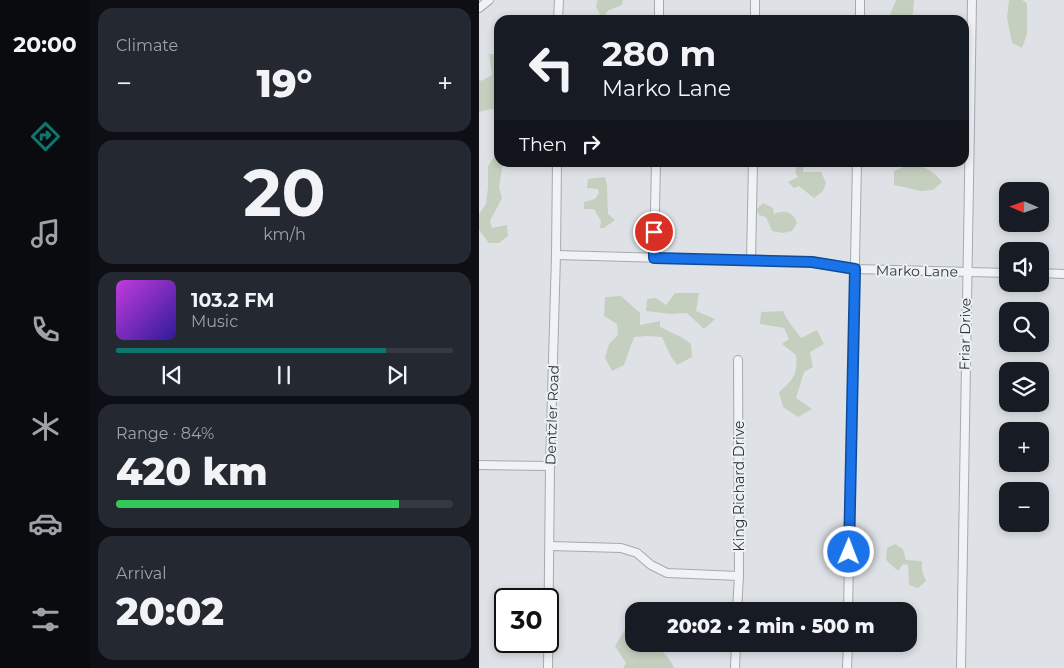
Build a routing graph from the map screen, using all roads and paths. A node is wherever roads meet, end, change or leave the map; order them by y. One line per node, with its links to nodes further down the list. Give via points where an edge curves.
1 (489, 0): 7 (street)
2 (559, 0): 8 (street)
3 (659, 0): 9 (street)
4 (755, 0): 10 (street)
5 (860, 0): 11 (street)
6 (972, 0): 12 (street, Friar Drive)
7 (479, 8)
8 (558, 15)
9 (659, 15)
10 (755, 15)
11 (860, 15)
12 (969, 136)
13 (557, 167): 18 (street, Dentzler Road)
14 (656, 167): 19 (street)
15 (753, 167): 20 (street)
16 (857, 167): 21 (street)
17 (968, 167): 22 (street, Friar Drive)
18 (556, 255): 19 (street, Marko Lane); 28 (street, Dentzler Road)
19 (654, 258): 20 (street, Marko Lane)
20 (751, 260): 21 (street, Marko Lane, via 812,262)
21 (855, 269): 22 (street, Marko Lane); 32 (street)
22 (966, 272): 23 (street, Marko Lane); 38 (street, Friar Drive)
23 (999, 273)
24 (1049, 273): 25 (street)
25 (1064, 274)
26 (738, 360): 30 (street, King Richard Drive)
27 (479, 465): 28 (street)
28 (550, 466): 29 (street, Dentzler Road)
29 (550, 546): 30 (street, via 621,548 637,553 651,566 667,573); 35 (street, Dentzler Road)
30 (739, 576): 31 (street, King Richard Drive)
31 (738, 602)
32 (848, 602)
33 (736, 652): 36 (street)
34 (847, 652): 37 (street)
35 (548, 668)
36 (735, 668)
37 (847, 668)
38 (961, 668)

